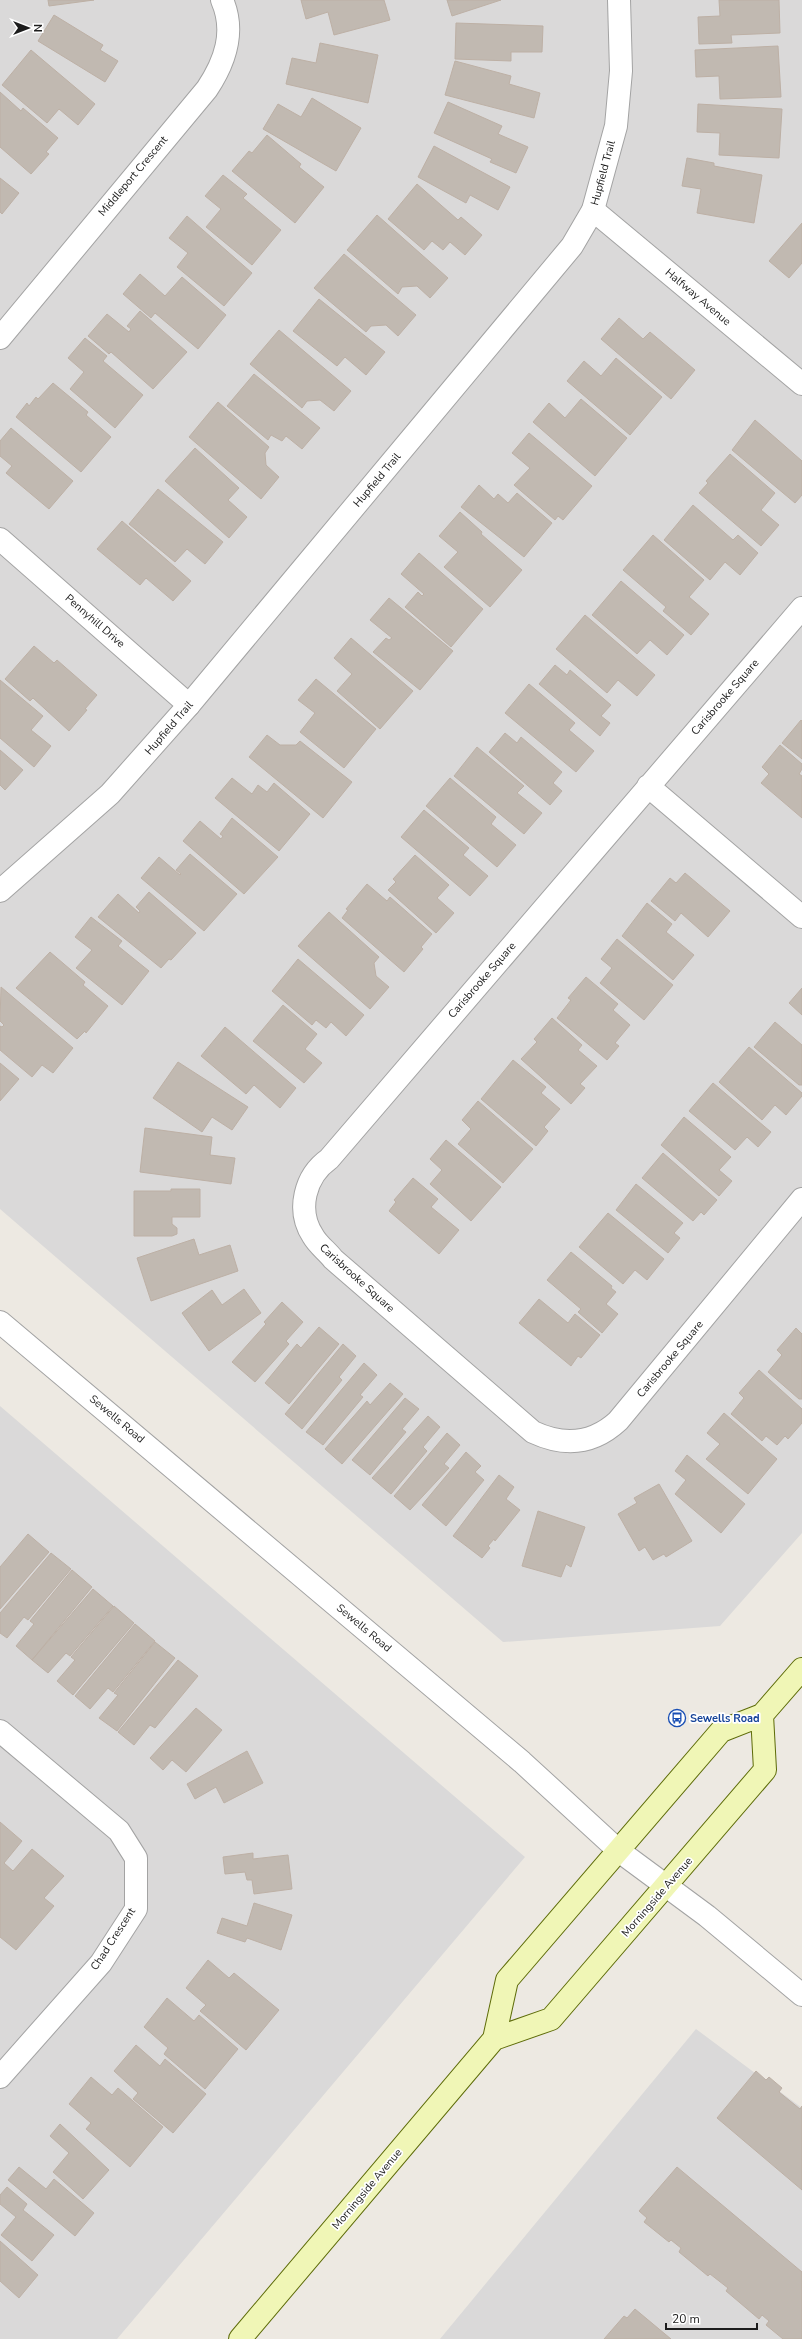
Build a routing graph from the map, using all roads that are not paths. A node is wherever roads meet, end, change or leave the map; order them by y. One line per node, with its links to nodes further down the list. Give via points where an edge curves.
1 (222, 0): 4 (street, Middleport Crescent, via 228,21 228,42 219,72)
2 (619, 0): 3 (street, Hupfield Trail, via 621,71 616,126)
3 (593, 210): 5 (street, Halfway Avenue); 8 (street, Hupfield Trail, via 572,246)
4 (0, 338)
5 (802, 384)
6 (0, 539): 8 (street, Pennyhill Drive)
7 (802, 608): 9 (street, Carisbrooke Square)
8 (189, 705): 10 (street, Hupfield Trail, via 110,794)
9 (648, 786): 11 (street); 12 (street, Carisbrooke Square, via 334,1153 314,1173 307,1187 304,1203 307,1223 319,1244 333,1259 533,1432 549,1440 566,1442 597,1437 618,1421)
10 (0, 891)
11 (802, 917)
12 (802, 1199)
13 (0, 1322): 17 (street, Sewells Road, via 522,1762)
14 (802, 1669): 15 (main road, Morningside Avenue)
15 (762, 1715): 17 (main road, Morningside Avenue, via 721,1731); 18 (main road, Morningside Avenue, via 765,1770)
16 (0, 1731): 21 (street, Chad Crescent, via 119,1831 136,1858 136,1909 101,1963)
17 (619, 1851): 18 (street, Sewells Road); 20 (main road, Morningside Avenue, via 507,1980)
18 (668, 1886): 19 (street, Sewells Road); 20 (main road, Morningside Avenue, via 551,2019)
19 (802, 1995)
20 (494, 2039): 22 (main road, Morningside Avenue)
21 (0, 2077)
22 (240, 2339)

